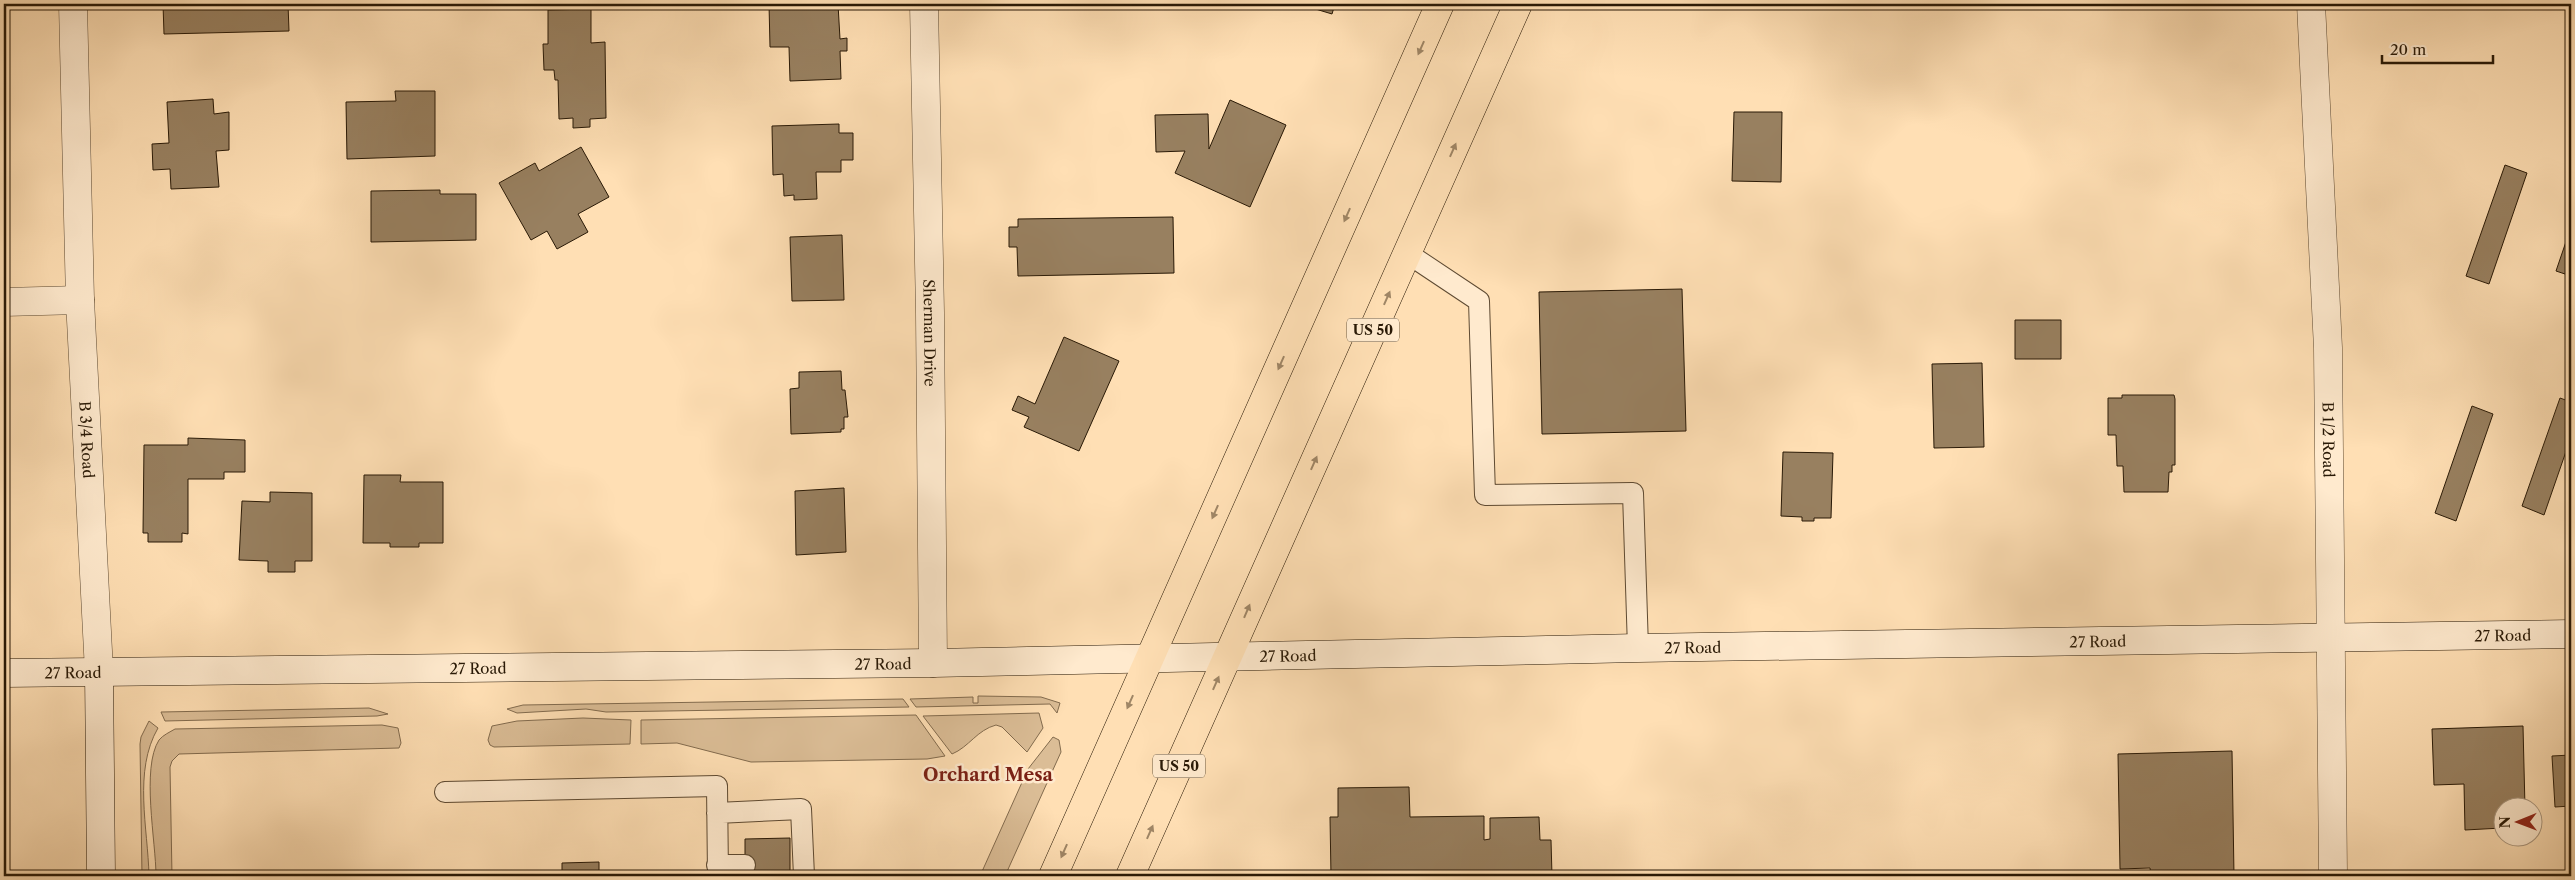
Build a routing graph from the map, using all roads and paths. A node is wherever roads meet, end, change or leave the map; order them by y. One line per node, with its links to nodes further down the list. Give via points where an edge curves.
1 (73, 4): 7 (street, B 3/4 Road)
2 (924, 4): 14 (street, Sherman Drive)
3 (1440, 4): 13 (highway, one-way to 13)
4 (1518, 4): 6 (highway, US 50, one-way to 4)
5 (2311, 4): 10 (street, B 1/2 Road, via 2328,348)
6 (1407, 253): 11 (lane, via 1478,301 1485,495 1633,493); 12 (highway, US 50, one-way to 6)
7 (80, 300): 8 (street); 15 (street, B 3/4 Road)
8 (4, 302)
9 (2571, 634): 10 (street, 27 Road)
10 (2330, 639): 11 (street, 27 Road); 25 (street, B 1/2 Road)
11 (1638, 648): 12 (street, 27 Road)
12 (1228, 656): 13 (street, 27 Road); 24 (highway, US 50, one-way to 12)
13 (1150, 658): 14 (street, 27 Road); 23 (highway, one-way to 23)
14 (933, 662): 15 (street, 27 Road)
15 (99, 671): 16 (street, 27 Road); 22 (street, B 3/4 Road)
16 (4, 673)
17 (445, 792): 18 (lane, via 716,786)
18 (717, 812): 20 (lane, via 801,809); 21 (lane)
19 (745, 865): 21 (lane)
20 (799, 868)
21 (717, 871)
22 (101, 876)
23 (1053, 876)
24 (1130, 876)
25 (2333, 876)

